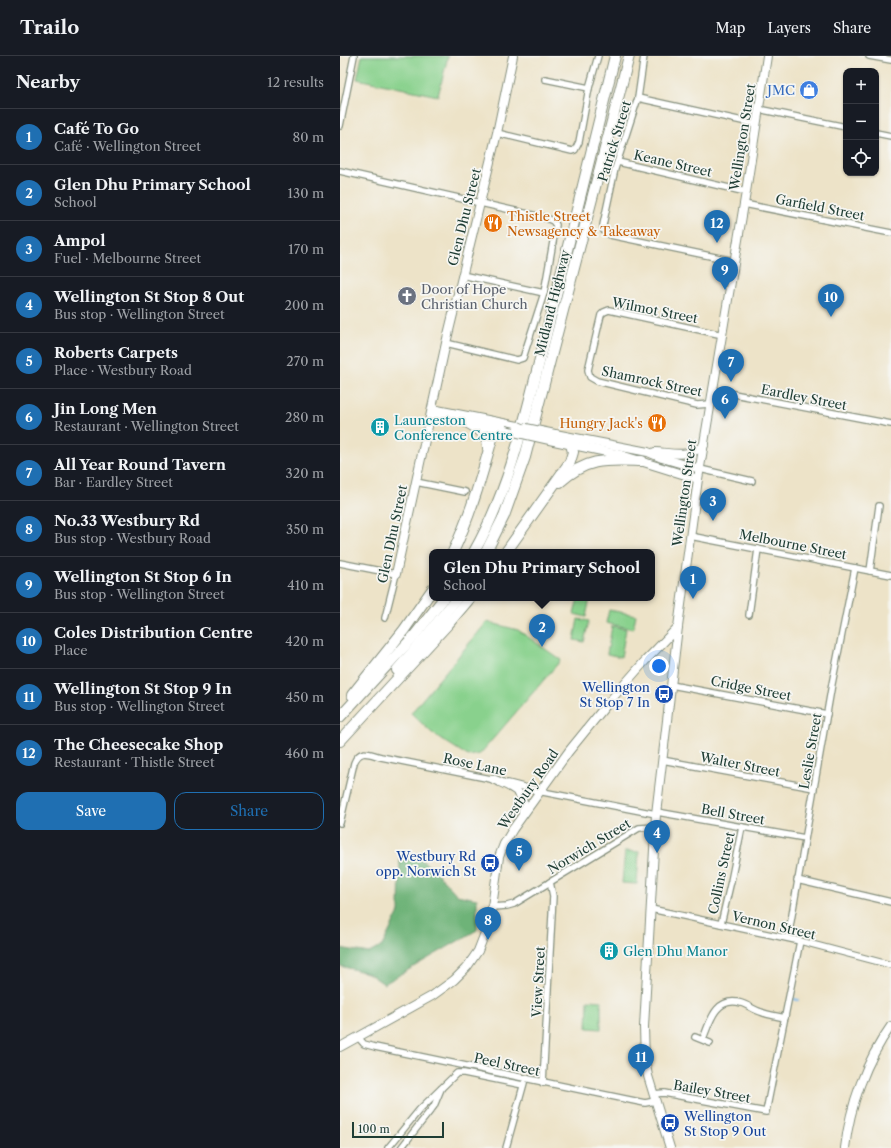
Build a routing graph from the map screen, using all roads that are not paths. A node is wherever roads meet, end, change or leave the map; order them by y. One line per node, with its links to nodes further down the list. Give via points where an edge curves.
1 (354, 56): 15 (street)
2 (513, 56): 17 (main road, Glen Dhu Street)
3 (598, 56): 11 (street)
4 (615, 56): 53 (highway, Midland Highway, via 521,431 504,486)
5 (629, 56): 54 (highway, Midland Highway, via 525,457 504,516)
6 (644, 56): 12 (street, Patrick Street)
7 (766, 56): 13 (main road, Wellington Street)
8 (869, 56): 9 (street)
9 (891, 60)
10 (546, 79): 11 (street)
11 (589, 88): 17 (street, via 579,142 575,150)
12 (638, 98): 14 (street); 20 (street, Patrick Street)
13 (758, 109): 14 (main road, Wellington Street); 16 (street)
14 (756, 124): 22 (main road, Wellington Street)
15 (340, 126)
16 (843, 126)
17 (497, 133): 23 (main road, Glen Dhu Street)
18 (879, 134): 19 (street)
19 (891, 136)
20 (618, 162): 22 (street, Keane Street); 26 (street, Patrick Street, via 603,226 604,232)
21 (340, 171): 23 (street)
22 (746, 192): 24 (main road, Wellington Street)
23 (480, 203): 27 (main road, Glen Dhu Street); 28 (street, via 546,218 554,223 556,227)
24 (744, 204): 25 (street, Garfield Street); 26 (main road, Wellington Street)
25 (891, 233)
26 (734, 261): 29 (main road, Wellington Street)
27 (462, 276): 28 (street); 30 (main road, Glen Dhu Street)
28 (544, 294): 30 (street, via 520,360)
29 (722, 335): 31 (street, Wilmot Street, via 609,310 601,315 588,370); 32 (main road, Wellington Street)
30 (446, 343): 34 (main road, Glen Dhu Street)
31 (590, 377): 33 (street, Shamrock Street, via 597,381 697,405)
32 (713, 390): 33 (main road, Wellington Street); 36 (street, Eardley Street)
33 (710, 404): 40 (main road, Wellington Street)
34 (432, 412): 35 (main road); 37 (main road); 47 (main road, Glen Dhu Street)
35 (468, 423): 37 (main road); 42 (highway, via 484,434 488,441)
36 (891, 424)
37 (501, 426): 38 (main road, bridge); 38 (main road, bridge, via 518,426); 42 (highway)
38 (554, 437): 39 (main road); 41 (main road)
39 (572, 444): 43 (main road); 49 (highway, via 572,458)
40 (704, 445): 41 (main road, via 696,452 688,454); 44 (main road, Wellington Street)
41 (646, 451): 43 (main road); 44 (main road)
42 (488, 452): 52 (highway, via 475,500)
43 (642, 462): 45 (main road); 49 (highway, via 611,460 589,464 568,475)
44 (700, 469): 45 (main road, Wellington Street); 46 (street)
45 (698, 479): 51 (main road, Wellington Street)
46 (752, 481)
47 (416, 482): 48 (street); 60 (main road, Glen Dhu Street)
48 (465, 492)
49 (546, 496): 55 (highway)
50 (879, 506): 59 (street)
51 (690, 536): 56 (street, Melbourne Street); 68 (main road, Wellington Street)
52 (454, 549)
53 (476, 549)
54 (488, 549)
55 (508, 549)
56 (758, 549): 58 (street, Melbourne Street); 66 (street)
57 (340, 563): 60 (street)
58 (855, 568): 59 (street, Melbourne Street); 71 (street, Leslie Street)
59 (870, 571): 61 (street, Melbourne Street)
60 (396, 574): 67 (street, Glen Dhu Street)
61 (891, 575)
62 (429, 594): 70 (highway, via 404,630)
63 (442, 601): 72 (highway, via 414,636)
64 (454, 601): 73 (highway, via 409,656)
65 (467, 601): 74 (highway)
66 (749, 615)
67 (385, 618)
68 (678, 627): 69 (main road, Wellington Street); 78 (main road, Westbury Road, via 608,702)
69 (671, 685): 71 (street, Cridge Street); 75 (main road, Wellington Street)
70 (340, 709)
71 (827, 714): 77 (street, Leslie Street)
72 (340, 717)
73 (340, 733)
74 (340, 741)
75 (662, 760): 77 (street, Walter Street); 80 (main road, Wellington Street)
76 (493, 779): 78 (street, Rose Lane); 79 (main road, via 519,793 523,802); 81 (street, Rose Lane, via 362,753 357,756 354,763)
77 (814, 788): 84 (street, Leslie Street)
78 (539, 791): 79 (main road, Westbury Road); 80 (street, Rose Lane)
79 (523, 813): 88 (main road, Westbury Road, via 499,857)
80 (656, 813): 82 (main road, Wellington Street); 83 (street, Bell Street)
81 (340, 823)
82 (655, 827): 86 (street, Norwich Street, via 639,828); 89 (main road, Wellington Street)
83 (742, 827): 84 (street, Bell Street); 90 (street, Collins Street)
84 (805, 838): 85 (street, Leslie Street)
85 (797, 880): 87 (street); 91 (street, Leslie Street)
86 (550, 882): 88 (street, Norwich Street, via 508,906); 102 (street, View Street, via 553,896)
87 (891, 902)
88 (492, 907): 96 (main road, Westbury Road, via 482,942 460,974 419,1004)
89 (651, 909): 90 (street, Vernon Street); 105 (main road, Wellington Street, via 644,1027 645,1060)
90 (721, 924): 91 (street, Vernon Street)
91 (788, 938): 92 (street, Vernon Street)
92 (800, 941): 93 (street, Vernon Street); 94 (street)
93 (891, 965)
94 (785, 1018): 98 (street, via 760,1012 739,1003 728,1002 719,1006); 105 (street, Bailey Street, via 766,1112 664,1093)
95 (891, 1026): 110 (main road, via 867,1068 854,1104)
96 (358, 1037): 100 (main road, Westbury Road); 101 (street, Peel Street, via 364,1044 375,1047)
97 (695, 1037): 98 (street)
98 (703, 1039): 99 (street)
99 (710, 1043)
100 (341, 1045)
101 (526, 1079): 102 (street, Peel Street); 103 (street)
102 (543, 1083): 105 (street, Peel Street, via 645,1103)
103 (523, 1085): 104 (street, via 460,1072); 108 (street)
104 (442, 1087): 106 (street); 107 (street, via 434,1106)
105 (654, 1098): 109 (main road, Wellington Street)
106 (388, 1148)
107 (401, 1148)
108 (506, 1148)
109 (670, 1148)
110 (845, 1148)

